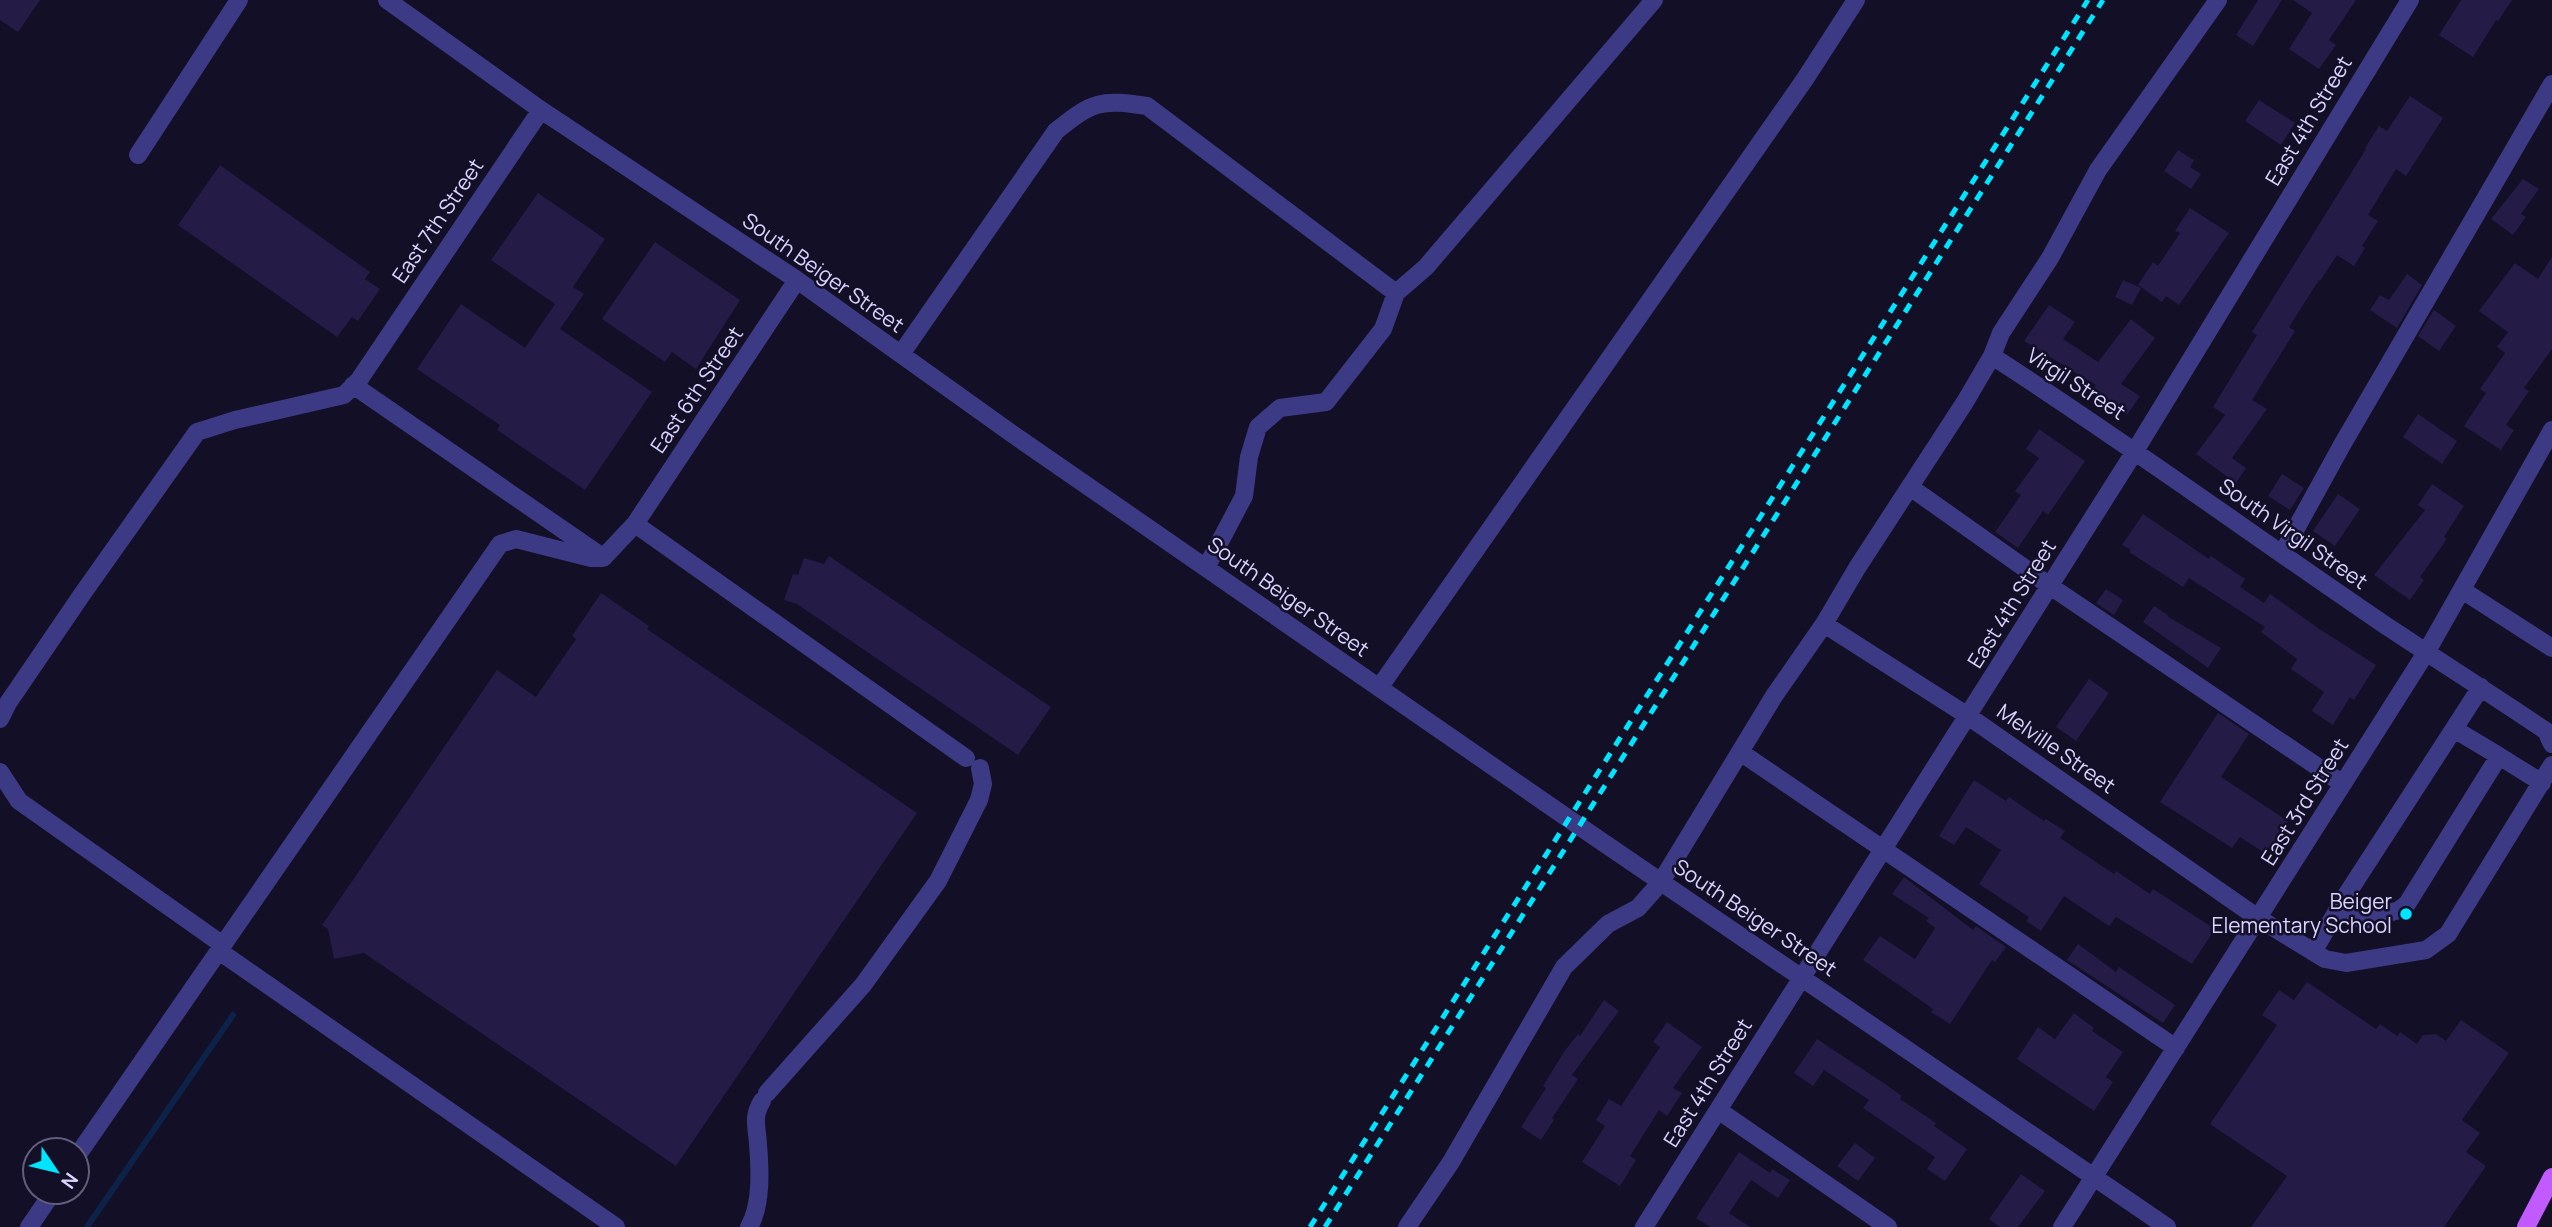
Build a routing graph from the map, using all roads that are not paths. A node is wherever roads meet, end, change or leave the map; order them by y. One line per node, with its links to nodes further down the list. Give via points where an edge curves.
1 (239, 0): 9 (street)
2 (1654, 0): 11 (street, via 1426,267)
3 (1856, 0): 28 (street)
4 (2217, 0): 13 (street, via 2098,170 2050,258 2001,333)
5 (2410, 0): 16 (street, East 4th Street)
6 (394, 2): 8 (street, South Beiger Street)
7 (2552, 84): 19 (street)
8 (541, 110): 10 (street, South Beiger Street); 14 (street, East 7th Street)
9 (138, 155)
10 (797, 280): 12 (street, South Beiger Street); 18 (street, East 6th Street)
11 (1396, 293): 12 (street, via 1147,106 1111,100 1080,111 1056,131); 21 (street, via 1383,329 1326,402 1280,408 1258,427 1244,496)
12 (901, 354): 21 (street, South Beiger Street)
13 (1992, 356): 16 (street, Virgil Street); 17 (street)
14 (353, 385): 20 (street); 30 (street, via 344,396 234,419 197,432 76,602)
15 (2552, 430): 23 (street, East 3rd Street)
16 (2135, 451): 19 (street, South Virgil Street); 22 (street, East 4th Street)
17 (1910, 487): 22 (street); 24 (street)
18 (635, 524): 20 (street, East 6th Street); 54 (street, via 973,763 983,784 938,881 863,985 754,1114 758,1203)
19 (2282, 554): 26 (street, South Virgil Street)
20 (603, 558): 43 (street, via 516,539 500,544)
21 (1206, 568): 28 (street, South Beiger Street)
22 (2050, 586): 29 (street, East 4th Street); 37 (street)
23 (2462, 590): 25 (street); 26 (street, East 3rd Street)
24 (1824, 624): 29 (street, Melville Street); 33 (street)
25 (2552, 648)
26 (2427, 651): 27 (street, South Virgil Street); 37 (street, East 3rd Street)
27 (2481, 687): 31 (street); 32 (street, South Virgil Street, via 2546,731)
28 (1379, 688): 40 (street, South Beiger Street)
29 (1968, 716): 39 (street, East 4th Street); 42 (street, Melville Street)
30 (0, 719)
31 (2454, 729): 34 (street); 41 (street)
32 (2552, 744)
33 (1740, 752): 39 (street); 40 (street)
34 (2499, 756): 38 (street); 41 (street, via 2407,904 2366,920)
35 (2552, 765): 38 (street, Melville Street)
36 (0, 772): 43 (street, via 19,801)
37 (2343, 783): 42 (street, East 3rd Street)
38 (2542, 783): 44 (street, Melville Street, via 2448,934 2426,950 2346,963)
39 (1883, 849): 45 (street, East 4th Street); 46 (street)
40 (1661, 882): 45 (street, South Beiger Street); 55 (street, via 1638,908 1608,923 1564,967 1451,1162)
41 (2336, 912): 44 (street)
42 (2258, 918): 44 (street, Melville Street); 46 (street, East 3rd Street)
43 (221, 948): 48 (street); 53 (street)
44 (2313, 952)
45 (1802, 978): 47 (street, East 4th Street); 49 (street, South Beiger Street)
46 (2176, 1048): 49 (street, East 3rd Street)
47 (1718, 1110): 56 (street, East 4th Street); 57 (street)
48 (91, 1136)
49 (2094, 1176): 58 (street, East 3rd Street); 59 (street, South Beiger Street)
50 (2552, 1177): 60 (main road)
51 (43, 1206): 52 (street)
52 (29, 1227)
53 (617, 1227)
54 (749, 1227)
55 (1406, 1227)
56 (1644, 1227)
57 (1888, 1227)
58 (2062, 1227)
59 (2167, 1227)
60 (2526, 1227)

